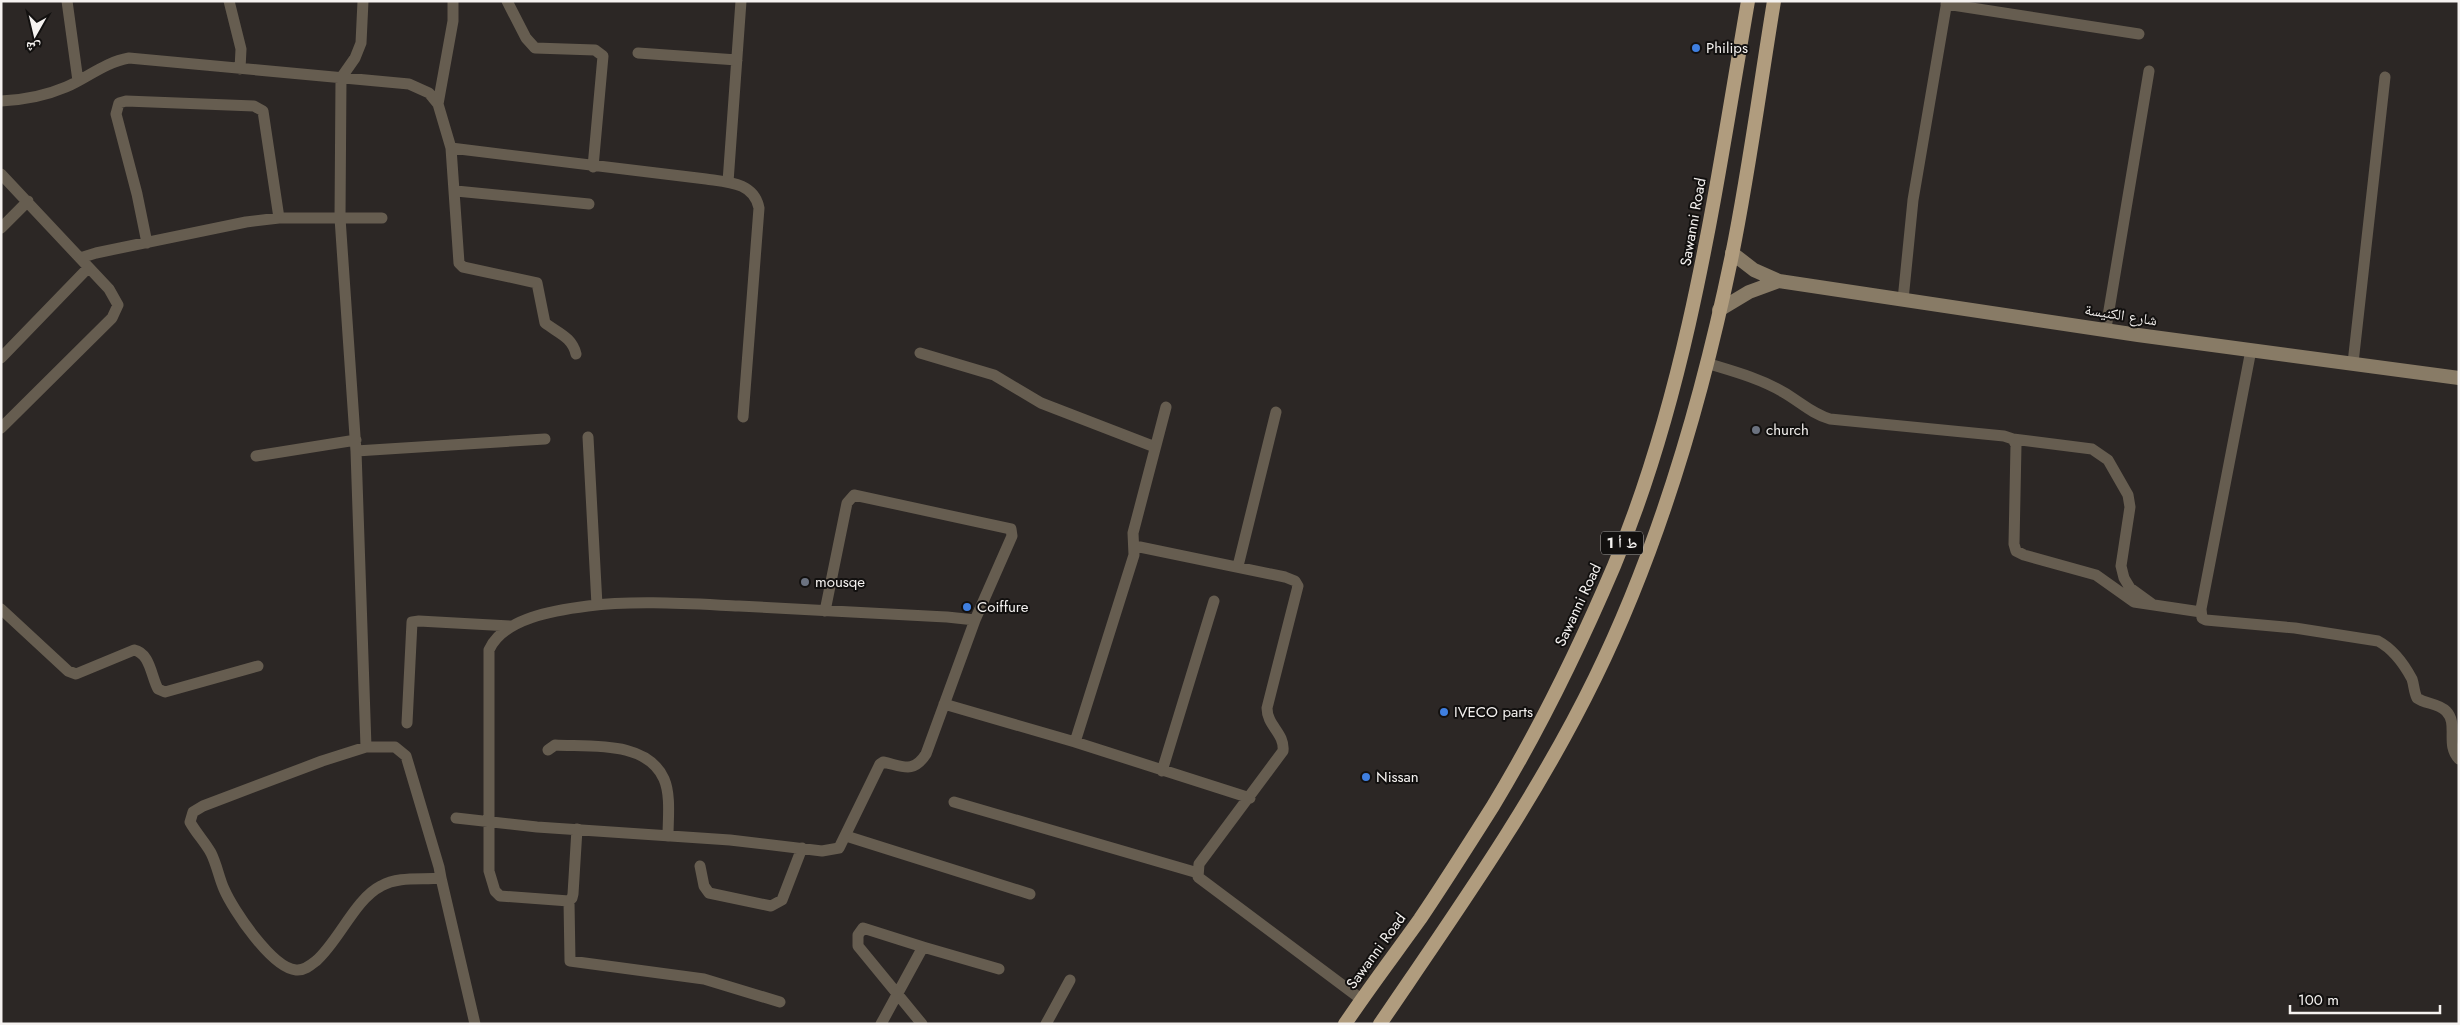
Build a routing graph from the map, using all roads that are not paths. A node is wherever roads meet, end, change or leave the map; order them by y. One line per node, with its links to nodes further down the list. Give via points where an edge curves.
1 (67, 1): 17 (street)
2 (229, 1): 13 (street, via 241,49)
3 (363, 1): 16 (street, via 361,43)
4 (453, 1): 19 (street, via 453,21)
5 (507, 1): 21 (street, via 526,38 535,48 601,52)
6 (741, 1): 12 (street)
7 (1748, 1): 91 (highway, Sawanni Road / ط أ 1, via 1703,264 1652,456 1614,565 1569,663 1493,805 1419,919)
8 (1774, 1): 32 (highway, ط أ 1)
9 (1946, 2): 10 (street); 36 (street, via 1913,200)
10 (2139, 34)
11 (638, 54): 12 (street)
12 (737, 60): 23 (street)
13 (240, 69): 16 (street); 17 (street, via 129,58 108,64)
14 (2149, 71): 38 (street)
15 (2385, 77): 44 (street)
16 (341, 78): 19 (street, via 409,84 429,93); 28 (street)
17 (78, 81): 18 (street, via 38,97)
18 (1, 101)
19 (438, 104): 20 (street)
20 (451, 148): 21 (street); 24 (street)
21 (593, 167): 23 (street)
22 (1, 174): 25 (street)
23 (728, 182): 48 (street, via 754,192 759,208)
24 (456, 191): 26 (street); 41 (street, via 459,263 463,267 537,283 545,323 574,344)
25 (28, 201): 30 (street); 33 (street)
26 (589, 204)
27 (279, 218): 28 (street); 31 (street); 31 (street, via 263,111 254,106 126,101 119,103 116,114)
28 (340, 218): 29 (street); 53 (street)
29 (382, 218)
30 (1, 228)
31 (147, 243): 33 (street)
32 (1732, 253): 35 (main road, شارع الكنيسة, via 1754,270); 37 (highway, ط أ 1)
33 (80, 258): 34 (street)
34 (88, 268): 42 (street); 49 (street, via 116,299 116,311)
35 (1779, 281): 36 (main road, شارع الكنيسة); 37 (main road, شارع الكنيسة, via 1749,292)
36 (1903, 300): 38 (main road, شارع الكنيسة)
37 (1719, 310): 43 (highway, ط أ 1)
38 (2106, 328): 39 (main road, شارع الكنيسة)
39 (2251, 350): 44 (main road, شارع الكنيسة); 63 (street)
40 (920, 352): 54 (street, via 994,375 1041,403)
41 (576, 354)
42 (1, 358)
43 (1706, 363): 52 (street, via 1757,379 1830,419); 98 (highway, ط أ 1, via 1671,489 1596,677 1501,844)
44 (2352, 363): 45 (main road, شارع الكنيسة)
45 (2459, 378)
46 (1166, 407): 54 (street)
47 (1276, 412): 57 (street)
48 (743, 417)
49 (1, 428)
50 (588, 437): 59 (street)
51 (545, 439): 53 (street)
52 (2013, 439): 60 (street, via 2016,445 2016,551 2096,576 2134,602); 60 (street, via 2092,449 2108,460 2128,495 2130,507 2121,566 2124,578 2130,588)
53 (356, 445): 55 (street); 70 (street)
54 (1155, 447): 56 (street, via 1133,533)
55 (256, 456)
56 (1135, 546): 57 (street); 69 (street)
57 (1238, 566): 74 (street, via 1291,578 1298,586 1267,708 1269,721 1283,740 1284,751)
58 (1214, 601): 73 (street)
59 (597, 605): 62 (street, via 704,605); 65 (street, via 570,608)
60 (2154, 606): 63 (street)
61 (1, 609): 66 (street, via 68,671 76,674 134,650 140,651 145,655 158,689 164,692)
62 (825, 611): 64 (street); 64 (street, via 847,503 854,495 1011,529 1012,536)
63 (2201, 612): 72 (street, via 2206,620 2295,628 2386,645 2412,680 2417,698 2439,706 2448,714 2452,724 2451,746)
64 (975, 620): 67 (street)
65 (510, 626): 68 (street, via 412,622); 77 (street, via 498,634 489,650)
66 (258, 666)
67 (944, 704): 69 (street); 80 (street, via 921,761 910,768 883,762 878,766)
68 (407, 723)
69 (1075, 742): 73 (street)
70 (366, 747): 84 (street, via 395,747 406,756); 84 (street, via 193,812 190,822 211,853 235,912 245,927 276,958 289,968 305,969 317,960 380,886 408,879)
71 (548, 750): 79 (street, via 555,745 616,748 645,758 664,779)
72 (2459, 759)
73 (1162, 771): 74 (street)
74 (1250, 798): 83 (street, via 1199,864)
75 (954, 802): 83 (street)
76 (456, 818): 77 (street)
77 (488, 821): 78 (street); 86 (street, via 490,872 497,894)
78 (576, 829): 79 (street); 86 (street, via 573,894)
79 (668, 836): 81 (street)
80 (846, 836): 81 (street, via 839,848 833,850); 85 (street)
81 (802, 848): 82 (street, via 782,900 771,906 709,893 704,886)
82 (700, 866)
83 (1198, 872): 91 (street, via 1200,880)
84 (441, 878): 93 (street)
85 (1030, 894)
86 (568, 901): 92 (street, via 570,961 704,979)
87 (923, 947): 88 (street); 90 (street); 90 (street, via 863,928 858,935 858,946)
88 (999, 969)
89 (1070, 980): 96 (street)
90 (897, 993): 94 (street); 95 (street)
91 (1361, 999): 97 (highway, Sawanni Road / ط أ 1)
92 (780, 1002)
93 (475, 1024)
94 (881, 1024)
95 (922, 1024)
96 (1046, 1024)
97 (1346, 1024)
98 (1380, 1024)

